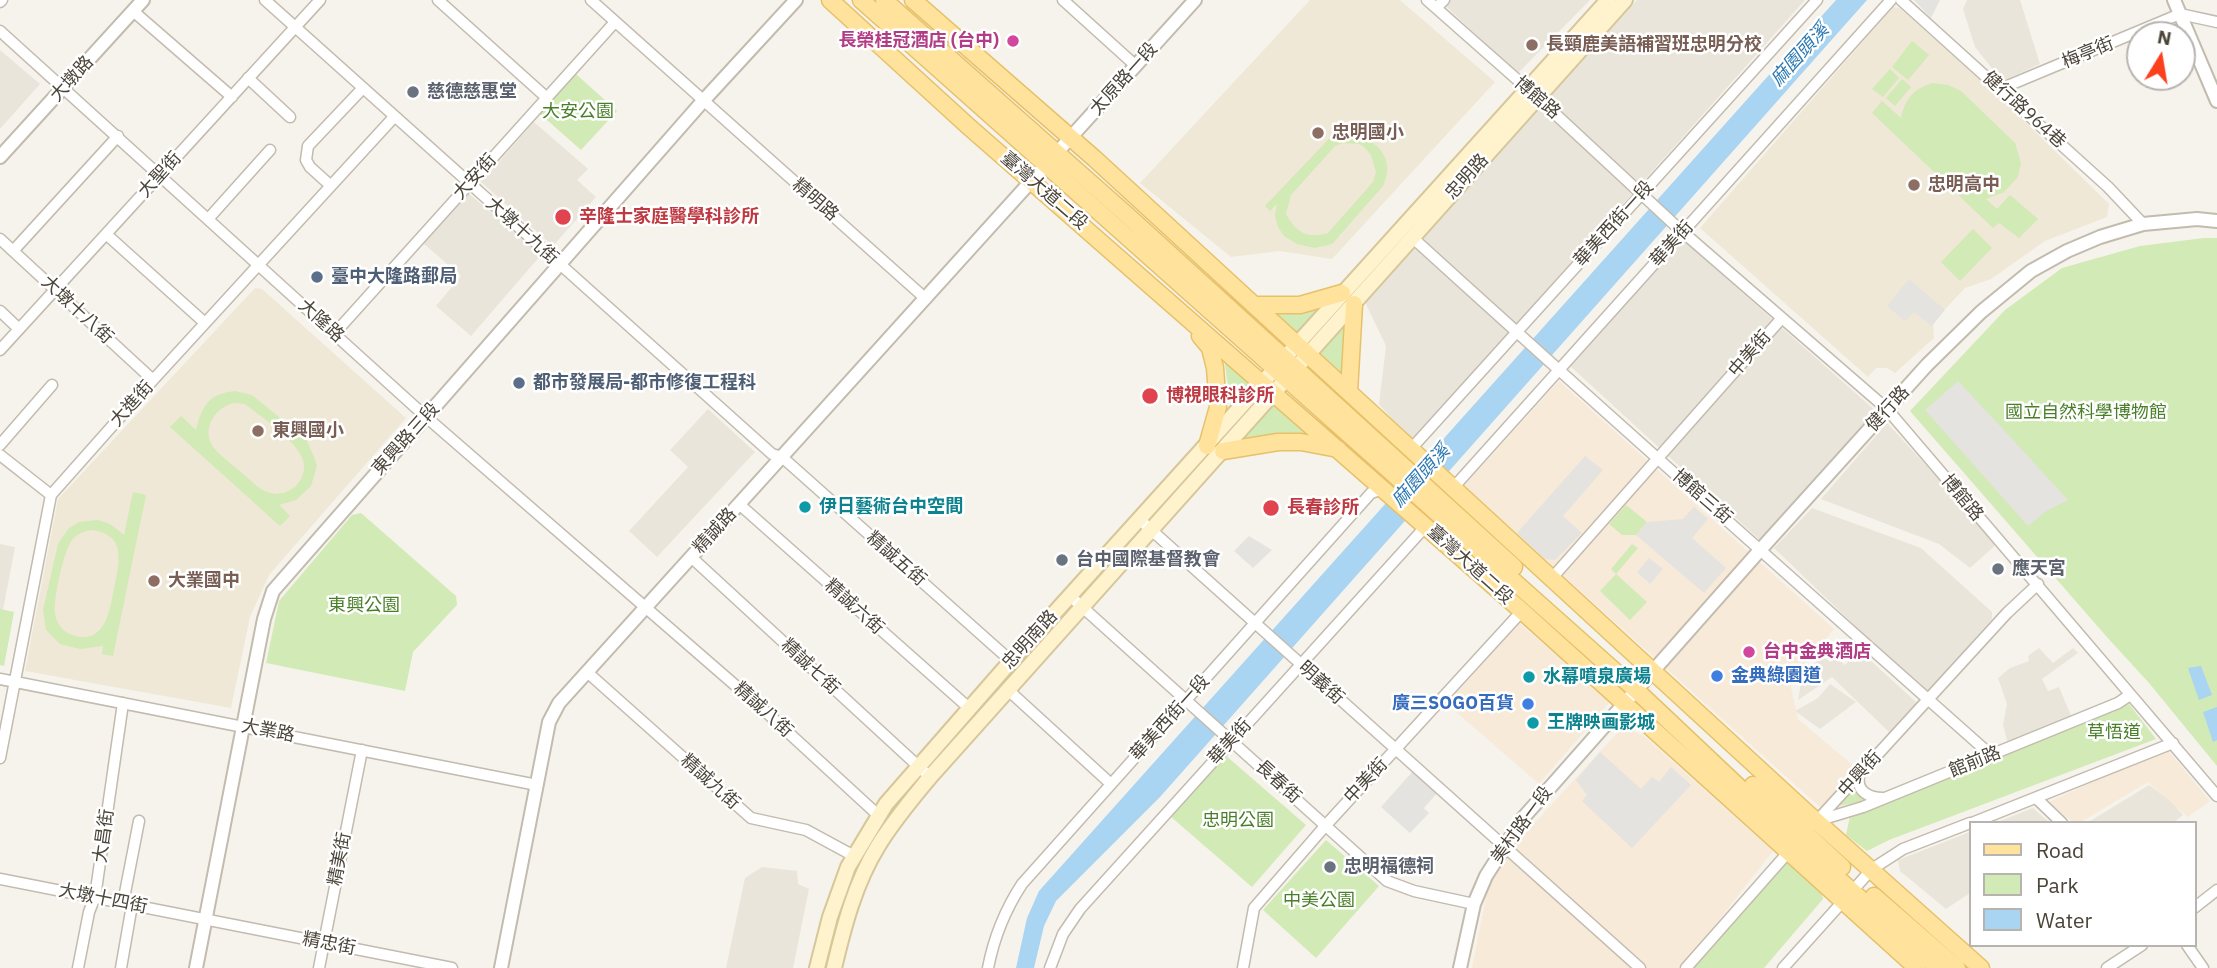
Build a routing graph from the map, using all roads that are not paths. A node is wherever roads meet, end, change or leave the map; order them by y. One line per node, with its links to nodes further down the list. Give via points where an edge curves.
1 (143, 0): 21 (street, 大墩路)
2 (265, 0): 25 (street, 大墩十九街)
3 (320, 0): 25 (street, 大聖街)
4 (438, 0): 34 (street)
5 (591, 0): 23 (street, 精明路)
6 (796, 0): 35 (street, 東興路三段)
7 (830, 0): 45 (main road, 臺灣大道二段)
8 (861, 0): 43 (main road, 臺灣大道二段)
9 (884, 0): 43 (main road, 臺灣大道二段)
10 (913, 0): 40 (main road)
11 (1195, 0): 27 (street, 太原路一段)
12 (1427, 0): 20 (street, 博館路)
13 (1608, 0): 32 (main road, 忠明路)
14 (1625, 0): 32 (main road, 忠明路)
15 (1817, 0): 48 (street, 華美西街一段)
16 (1892, 0): 52 (street, 華美街)
17 (1901, 0): 31 (street, 健行路964巷)
18 (2174, 0): 22 (street)
19 (1070, 2): 27 (street)
20 (1440, 4): 32 (street, 博館路)
21 (133, 11): 29 (street, 大墩路); 33 (street)
22 (2180, 14): 24 (street); 31 (street, 梅亭街); 36 (street)
23 (615, 22): 34 (street, 大安街); 35 (street, 精明路)
24 (2217, 22)
25 (295, 27): 28 (street, 大聖街); 30 (street, 大墩十九街)
26 (0, 31): 29 (street, 大隆路)
27 (1136, 66): 40 (street, 太原路一段)
28 (248, 78): 33 (street, 大聖街); 37 (street)
29 (64, 87): 39 (street, 大隆路); 42 (street, 大墩路)
30 (363, 88): 38 (street, 大墩十九街); 47 (street, via 307,146 310,167)
31 (2000, 89): 51 (street, 健行路964巷)
32 (1532, 94): 48 (street, 博館路); 54 (main road, 忠明路); 61 (main road, 忠明路)
33 (232, 96): 44 (street, 大聖街)
34 (547, 98): 46 (street, 大安街)
35 (703, 101): 58 (street, 東興路三段); 60 (street, 精明路)
36 (2217, 101)
37 (290, 117)
38 (394, 117): 46 (street, 大墩十九街); 47 (street, 大進街)
39 (118, 136): 44 (street, 大隆路); 56 (street)
40 (1071, 138): 43 (street, 太原路一段); 62 (main road)
41 (270, 150): 49 (street)
42 (0, 158)
43 (1052, 159): 45 (street, 精誠路); 72 (main road, 臺灣大道二段)
44 (161, 174): 49 (street, 大隆路); 53 (street, 大聖街)
45 (1032, 181): 60 (street, 精誠路); 63 (main road, 臺灣大道二段)
46 (469, 184): 58 (street, 大墩十九街); 68 (street, 大安街)
47 (331, 186): 57 (street, 大進街)
48 (1643, 196): 52 (street, 博館路); 69 (street, 華美西街一段)
49 (209, 218): 57 (street, 大隆路)
50 (2217, 221): 51 (street, 健行路)
51 (2143, 224): 78 (street, 健行路, via 2067,251 2024,276 1991,302)
52 (1680, 230): 65 (street, 博館路); 73 (street, 華美街)
53 (106, 234): 59 (street, 大聖街); 66 (street)
54 (1413, 238): 61 (main road, 忠明路); 69 (street, 博館三街)
55 (0, 239): 56 (street, 大墩十八街)
56 (13, 251): 59 (street, 大墩十八街)
57 (259, 264): 66 (street, 大進街); 68 (street, 大隆路)
58 (561, 266): 79 (street, 東興路三段); 86 (street, 大墩十九街, via 772,454)
59 (55, 289): 67 (street, 大聖街); 74 (street, 大墩十八街)
60 (926, 299): 86 (street, 精誠路)
61 (1348, 299): 62 (main road); 70 (main road, 忠明路); 77 (main road)
62 (1254, 305): 70 (main road)
63 (1177, 306): 76 (main road, 臺灣大道二段); 81 (main road, via 1210,348 1215,368 1218,407)
64 (0, 311): 67 (street)
65 (1781, 319): 78 (street, 博館路); 87 (street, 中美街)
66 (205, 323): 74 (street, 大進街)
67 (19, 329): 71 (street, 大聖街)
68 (335, 333): 79 (street, 大隆路)
69 (1518, 333): 73 (street, 博館三街); 83 (street, 華美西街一段)
70 (1302, 349): 72 (main road, 忠明南路); 77 (main road)
71 (0, 350)
72 (1285, 368): 76 (main road, 忠明南路); 110 (main road, 臺灣大道二段)
73 (1557, 368): 87 (street, 博館三街); 88 (street, 華美街)
74 (153, 380): 90 (street, 大進街)
75 (52, 385): 80 (street)
76 (1268, 388): 81 (main road, 忠明南路); 82 (main road, 臺灣大道二段); 84 (main road, 忠明南路)
77 (1349, 392): 83 (main road)
78 (1887, 409): 95 (street, 健行路); 98 (street, 博館路)
79 (425, 416): 101 (street, 大隆路); 118 (street, 東興路三段, via 273,591)
80 (0, 445)
81 (1207, 446): 92 (main road, 忠明南路)
82 (1339, 449): 84 (main road, via 1278,442); 89 (main road, 臺灣大道二段)
83 (1411, 449): 88 (main road)
84 (1223, 452): 94 (main road, 忠明南路)
85 (0, 455): 90 (street)
86 (782, 457): 91 (street, 精誠路); 104 (street, 精誠五街)
87 (1658, 459): 95 (street, 博館三街); 97 (street, 中美街)
88 (1453, 488): 97 (main road)
89 (1383, 489): 93 (main road, 臺灣大道二段); 103 (street, 華美西街一段, via 1371,493)
90 (51, 495): 109 (street)
91 (739, 504): 96 (street, 精誠路); 117 (street, 精誠六街)
92 (1139, 519): 94 (street, 明義街); 99 (main road, 忠明南路)
93 (1426, 526): 102 (main road, 臺灣大道二段); 105 (street, 華美街)
94 (1151, 530): 100 (main road, 忠明南路); 103 (street, 明義街)
95 (1761, 549): 106 (street, 健行路); 113 (street, 博館三街)
96 (691, 557): 101 (street, 精誠路); 125 (street, 精誠七街)
97 (1552, 578): 106 (main road)
98 (2038, 584): 112 (street, 博館路); 113 (street, 中興街)
99 (1070, 596): 100 (street, 長春街); 104 (main road, 忠明南路)
100 (1082, 606): 111 (main road, 忠明南路); 114 (street, 長春街)
101 (645, 607): 107 (street, 精誠路); 133 (street, 精誠八街)
102 (1522, 611): 116 (main road, 臺灣大道二段); 121 (street, 中美街)
103 (1258, 627): 105 (street, 明義街); 114 (street, 華美西街一段)
104 (1011, 661): 117 (main road, 忠明南路)
105 (1298, 662): 119 (street, 華美街); 121 (street, 明義街)
106 (1654, 670): 110 (street, 健行路); 135 (main road)
107 (587, 672): 129 (street, 精誠路, via 553,712); 142 (street, 精誠九街, via 751,818 806,830)
108 (0, 679): 109 (street, 大業路)
109 (15, 682): 115 (street, 大業路); 124 (street)
110 (1639, 686): 116 (street, 健行路); 140 (main road, 臺灣大道二段)
111 (1007, 689): 127 (main road, 忠明南路); 128 (street)
112 (2130, 695): 120 (street, 博館路); 123 (street, 館前路)
113 (1929, 700): 123 (street, 博館三街); 126 (street, 中興街)
114 (1189, 701): 119 (street, 長春街); 128 (street, 華美西街一段)
115 (123, 703): 118 (street, 大業路); 147 (street, 大昌街)
116 (1624, 704): 140 (main road, 臺灣大道二段); 141 (street, 美村路一段, via 1544,792)
117 (969, 708): 125 (main road, 忠明南路)
118 (243, 726): 122 (street, 大業路); 151 (street, 東興路三段)
119 (1229, 738): 139 (street, 長春街); 164 (street, 華美街, via 1080,909 1063,934)
120 (2173, 743): 130 (street, 博館路); 132 (street)
121 (1396, 749): 139 (street, 中美街); 141 (street, 明義街)
122 (362, 750): 129 (street, 大業路); 152 (street, 精美街)
123 (1992, 756): 131 (street, 館前路)
124 (0, 758)
125 (918, 767): 127 (street, 精誠七街); 133 (main road, 忠明南路)
126 (1859, 776): 131 (street, via 1865,794); 135 (street, 中興街)
127 (930, 777): 162 (main road, 忠明南路, via 870,860 845,920)
128 (1111, 784): 163 (street, 華美西街一段, via 1022,884 1006,909)
129 (537, 785): 160 (street, 精誠路)
130 (2217, 796)
131 (1887, 797): 135 (street, 館前路)
132 (2036, 799): 136 (street); 137 (street)
133 (878, 815): 142 (main road, 忠明南路)
134 (139, 821): 148 (street)
135 (1817, 821): 140 (street, 中興街); 143 (main road)
136 (1976, 821)
137 (2060, 821)
138 (1968, 824): 143 (street, via 1903,849)
139 (1326, 825): 149 (street, 長春街, via 1387,881); 165 (street, 中美街, via 1254,908)
140 (1797, 842): 146 (main road, 臺灣大道二段); 146 (main road, 臺灣大道二段); 168 (street, 中興街)
141 (1505, 845): 149 (street, 美村路一段); 167 (street, 明義街)
142 (854, 856): 161 (main road, 忠明南路, via 830,917)
143 (1872, 869): 146 (street); 173 (main road)
144 (0, 878): 147 (street, 大墩十四街)
145 (2217, 890): 150 (street)
146 (1852, 892): 169 (street); 170 (main road, 臺灣大道二段); 171 (main road, 臺灣大道二段); 172 (main road, 臺灣大道二段)
147 (96, 897): 148 (street, 大墩十四街); 155 (street, 大昌街)
148 (127, 904): 151 (street, 大墩十四街); 156 (street)
149 (1474, 904): 166 (street, 美村路一段)
150 (2196, 906)
151 (205, 919): 152 (street, 精忠街); 157 (street, 東興路三段)
152 (324, 943): 158 (street, 精美街); 159 (street, 精忠街)
153 (2139, 947): 174 (street)
154 (2188, 947): 175 (street)
155 (78, 968)
156 (121, 968)
157 (196, 968)
158 (319, 968)
159 (452, 968)
160 (501, 968)
161 (817, 968)
162 (834, 968)
163 (988, 968)
164 (1050, 968)
165 (1243, 968)
166 (1460, 968)
167 (1640, 968)
168 (1686, 968)
169 (1783, 968)
170 (1917, 968)
171 (1938, 968)
172 (1957, 968)
173 (1981, 968)
174 (2107, 968)
175 (2203, 968)

